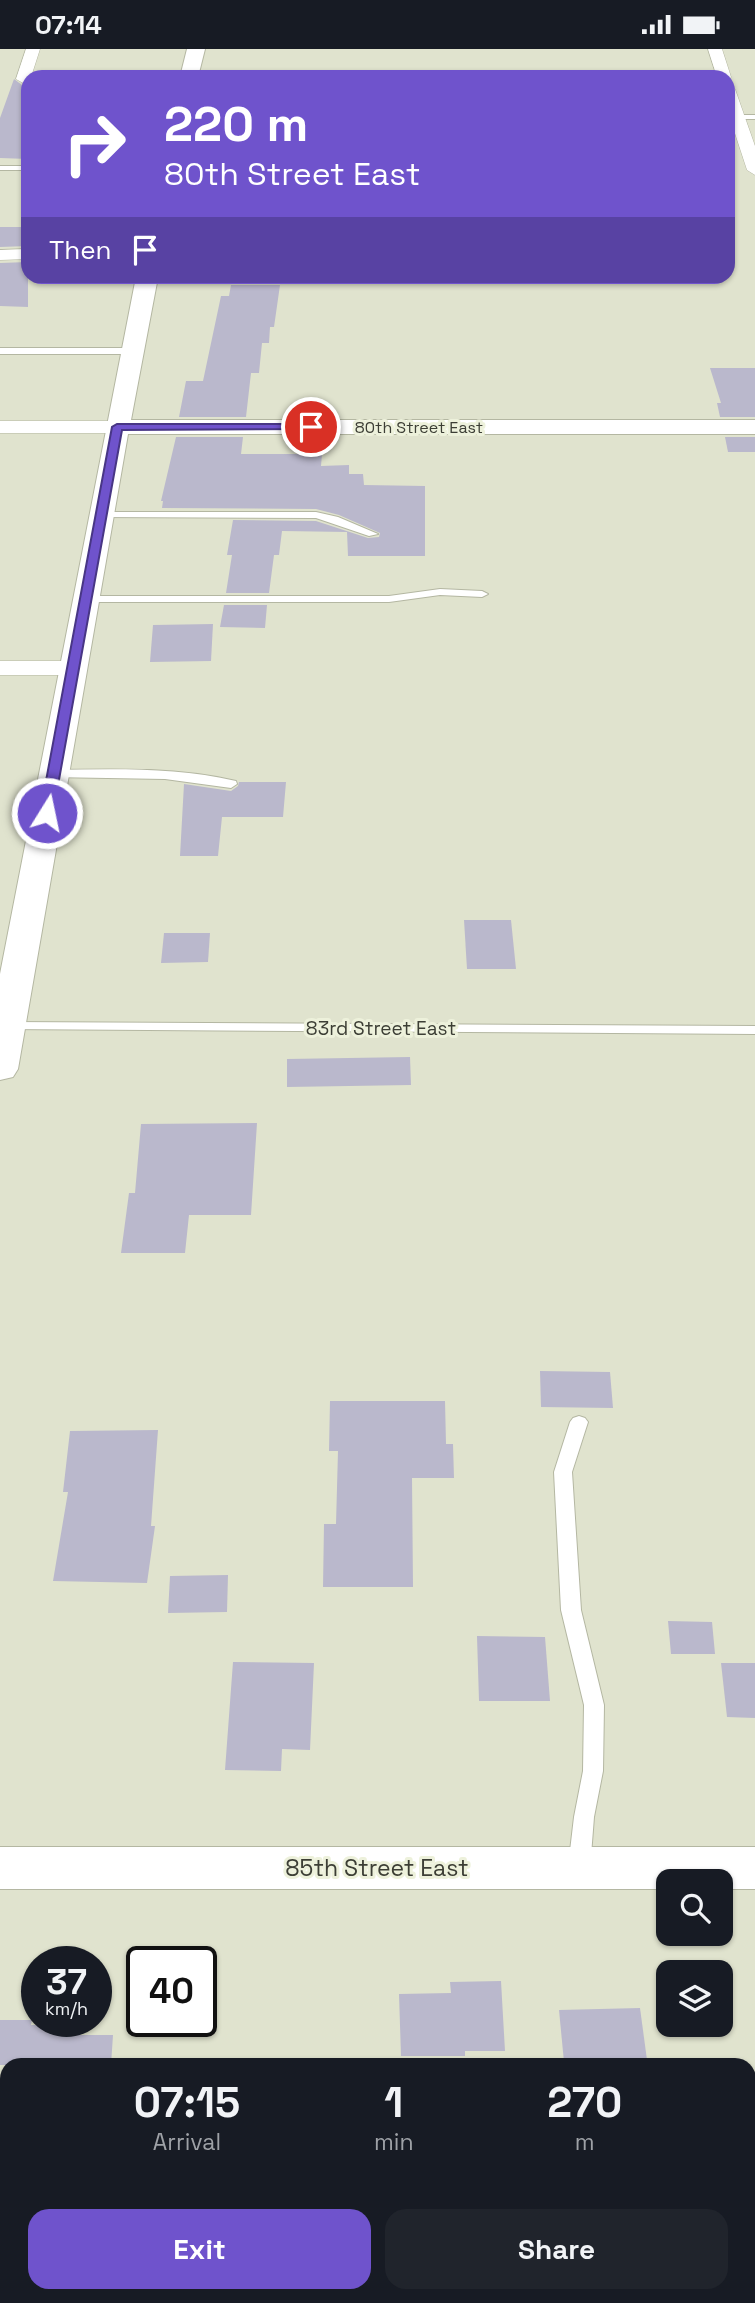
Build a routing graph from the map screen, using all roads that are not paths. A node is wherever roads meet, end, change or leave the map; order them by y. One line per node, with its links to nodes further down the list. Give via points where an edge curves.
1 (33, 49): 4 (street)
2 (195, 49): 5 (street)
3 (715, 49): 6 (street)
4 (25, 70)
5 (190, 70)
6 (722, 70)
7 (735, 111): 8 (street)
8 (737, 117): 9 (lane); 12 (street)
9 (755, 117)
10 (0, 168): 11 (lane)
11 (21, 168)
12 (755, 170)
13 (21, 254): 14 (street)
14 (0, 255)
15 (146, 284): 17 (street)
16 (0, 351): 17 (lane)
17 (133, 351): 19 (street)
18 (0, 426): 19 (street, 80th Street East)
19 (117, 427): 20 (street, 80th Street East); 21 (street)
20 (755, 427)
21 (101, 515): 22 (lane, via 316,515); 24 (street)
22 (373, 534)
23 (482, 594): 24 (lane, via 440,592 389,599)
24 (86, 599): 26 (street)
25 (0, 668): 26 (street)
26 (73, 669): 27 (street)
27 (54, 774): 28 (lane, via 151,772); 29 (street)
28 (231, 784)
29 (8, 1025): 30 (lane, 83rd Street East); 31 (street)
30 (755, 1030)
31 (0, 1069)
32 (579, 1422): 34 (lane, via 563,1472 571,1610 594,1705 593,1771)
33 (0, 1868): 34 (street, 85th Street East)
34 (579, 1868): 35 (street, 85th Street East)
35 (755, 1868)

